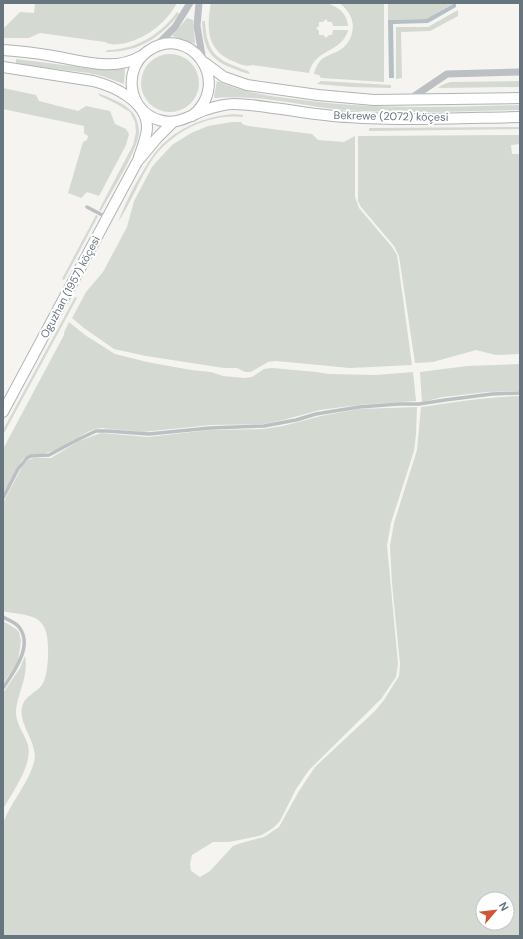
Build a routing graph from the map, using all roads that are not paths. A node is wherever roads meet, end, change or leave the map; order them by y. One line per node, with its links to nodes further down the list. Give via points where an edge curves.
1 (190, 3): 3 (street, via 175,27)
2 (199, 3): 6 (street, via 197,26)
3 (154, 47): 5 (main road, Bekrewe (2072) köçesi); 6 (main road, Bekrewe (2072) köçesi, via 181,45 193,51)
4 (3, 50): 5 (main road, Bekrewe (2072) köçesi, via 114,64 130,61)
5 (143, 54): 11 (main road, Bekrewe (2072) köçesi, via 135,65 131,78 132,92)
6 (203, 61): 10 (main road, Bekrewe (2072) köçesi, via 224,76 247,85 347,98); 12 (main road, via 209,80 208,94 202,106)
7 (3, 67): 11 (main road, Bekrewe (2072) köçesi, via 103,84)
8 (520, 72): 10 (street, via 447,74)
9 (520, 98): 10 (main road, Bekrewe (2072) köçesi)
10 (409, 99)
11 (138, 104): 14 (main road, Bekrewe (2072) köçesi, via 153,118); 15 (main road, Oguzhan (1957) köçesi, via 146,118 147,128)
12 (192, 116): 13 (main road, Bekrewe (2072) köçesi, via 218,106 232,104 363,118); 14 (main road, Bekrewe (2072) köçesi)
13 (520, 117)
14 (173, 122): 15 (main road, Oguzhan (1957) köçesi)
15 (137, 162): 17 (main road, Oguzhan (1957) köçesi)
16 (87, 207): 17 (lane)
17 (107, 218): 19 (main road, Oguzhan (1957) köçesi)
18 (520, 393): 20 (lane, via 492,394 418,404 359,407 264,426 149,434 96,431 49,456 27,458 18,469)
19 (3, 411)
20 (3, 498)
21 (3, 617): 22 (lane, via 19,627 24,640 24,650 21,660)
22 (3, 688)

